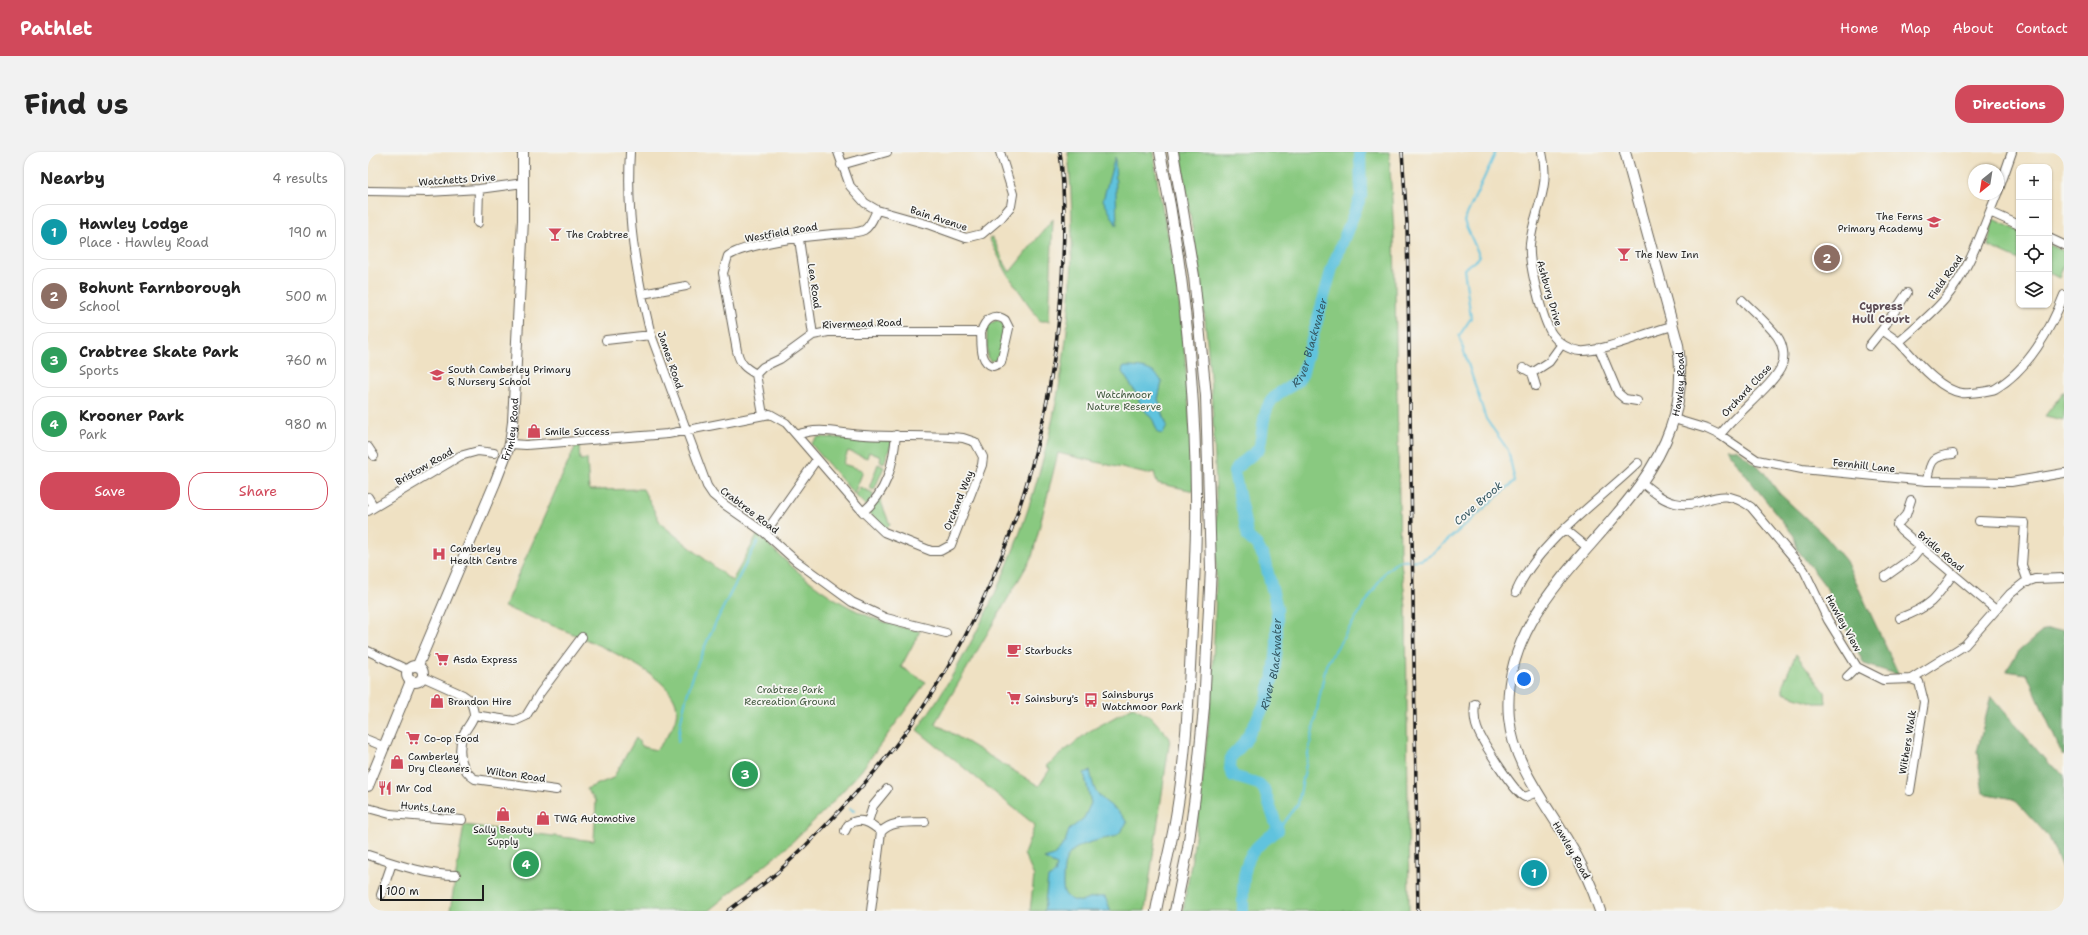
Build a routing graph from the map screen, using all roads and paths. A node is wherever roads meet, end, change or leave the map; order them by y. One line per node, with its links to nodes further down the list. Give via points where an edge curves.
1 (523, 152): 13 (main road, Frimley Road)
2 (630, 152): 26 (street, James Road, via 629,224)
3 (838, 152): 11 (street, Bain Avenue)
4 (888, 152): 11 (street)
5 (1000, 152): 17 (street, Bain Avenue, via 1013,194 1012,206 982,234 966,238)
6 (1160, 152): 106 (main road, via 1175,237 1187,337 1195,442 1196,515 1189,693 1182,770 1177,812)
7 (1174, 152): 107 (main road, via 1194,276 1206,396 1211,568 1204,707 1196,789 1188,848)
8 (1542, 152): 36 (street, Ashbury Drive, via 1545,183 1532,233 1531,264 1548,326)
9 (1626, 152): 29 (main road, Hawley Road)
10 (2012, 152): 12 (street, Field Road)
11 (841, 166): 17 (street, Bain Avenue, via 854,192)
12 (2004, 175)
13 (524, 183): 14 (street, Watchetts Drive); 50 (main road, Frimley Road)
14 (479, 189): 15 (street, Watchetts Drive, via 428,192); 19 (street)
15 (368, 191)
16 (1995, 200): 18 (street, Field Road)
17 (877, 210): 21 (street, Westfield Road, via 865,230)
18 (1990, 212): 20 (street); 35 (street, Field Road, via 1973,253 1944,300)
19 (478, 224)
20 (2016, 224)
21 (799, 239): 33 (street, Lea Road); 41 (street, Westfield Road, via 736,251 728,256 723,265 740,361 744,368)
22 (2052, 239): 23 (street)
23 (2064, 245)
24 (686, 286): 26 (street)
25 (1907, 293): 30 (street)
26 (642, 294): 32 (street, James Road)
27 (2064, 295): 35 (street, via 2047,330 2024,365 1994,390 1961,393 1939,383 1915,362)
28 (1742, 300): 49 (street, Orchard Close, via 1777,336 1784,356 1777,374)
29 (1673, 326): 38 (street); 45 (main road, Hawley Road, via 1681,374)
30 (1882, 330): 35 (street); 37 (street)
31 (981, 332): 31 (street, via 983,325 991,317 997,316 1005,320 1009,328 1001,363 993,366 985,362); 33 (street, Rivermead Road, via 828,332)
32 (651, 335): 34 (street); 46 (street, James Road)
33 (813, 335): 41 (street, Rivermead Road)
34 (606, 340)
35 (1899, 342)
36 (1562, 344): 38 (street, via 1579,351); 40 (street, via 1549,362)
37 (1869, 346)
38 (1599, 348): 43 (street, via 1618,393 1625,399)
39 (1523, 368): 40 (street)
40 (1532, 373): 42 (street)
41 (756, 374): 44 (street)
42 (1536, 386)
43 (1638, 401)
44 (763, 414): 46 (street); 47 (street, Orchard Way, via 776,416)
45 (1674, 419): 49 (street, Fernhill Lane); 59 (main road, Hawley Road, via 1658,454)
46 (686, 431): 50 (street, via 526,445); 66 (street, Crabtree Road, via 703,480 713,495)
47 (797, 435): 48 (street, Orchard Way, via 819,430 863,435); 55 (street, Orchard Way)
48 (896, 435): 63 (street, via 893,459 880,495); 63 (street, Orchard Way, via 963,438 976,442 981,450 984,457 982,468 951,545 940,551 931,551 915,545 884,532)
49 (1720, 435): 58 (street, Fernhill Lane, via 1752,457 1772,464 1863,476)
50 (510, 444): 79 (main road, Frimley Road)
51 (368, 447): 54 (street)
52 (494, 453): 62 (street, Bristow Road, via 478,451 460,456)
53 (1953, 454): 58 (street, via 1940,455 1933,459)
54 (374, 456)
55 (817, 459): 63 (street, Orchard Way); 66 (street)
56 (1638, 463): 65 (street)
57 (2064, 473): 58 (street, Fernhill Lane, via 2011,482)
58 (1927, 481)
59 (1641, 482): 67 (main road, Hawley Road); 80 (street, Hawley View, via 1656,494 1675,503 1693,504 1711,497 1727,496 1734,497 1751,507 1804,570 1828,620)
60 (368, 497): 62 (street)
61 (1911, 500): 68 (street, Bridle Road, via 1906,515 1897,525)
62 (371, 509)
63 (863, 512)
64 (1979, 521): 72 (street, via 2025,523 2022,565)
65 (1565, 529): 67 (street); 73 (street, via 1535,563)
66 (765, 533): 76 (street, Crabtree Road, via 796,561 852,602 886,618)
67 (1587, 547): 93 (main road, Hawley Road, via 1534,618 1519,647 1512,671 1508,702 1511,730 1523,765)
68 (1920, 547): 69 (street, Bridle Road); 70 (street, via 1913,558)
69 (1953, 574): 74 (street, Bridle Road); 75 (street, via 1933,602)
70 (1885, 577)
71 (2064, 578): 72 (street, via 2034,579)
72 (2028, 582): 74 (street, via 2010,594)
73 (1516, 592)
74 (1996, 610): 84 (street, via 1965,645)
75 (1900, 618)
76 (946, 633)
77 (582, 637): 87 (street, via 526,716 515,721)
78 (368, 650): 81 (street)
79 (418, 665): 81 (main road, via 411,666); 82 (main road, via 422,669)
80 (1857, 667): 83 (street); 84 (street, Hawley View, via 1883,680)
81 (408, 670): 85 (main road, via 407,677)
82 (423, 677): 85 (main road, via 418,682); 87 (street, via 470,700)
83 (1847, 677)
84 (1911, 679): 94 (street, Withers Walk, via 1920,682 1924,702)
85 (412, 681): 89 (main road)
86 (1475, 704): 93 (street, via 1477,730 1517,792 1524,797)
87 (474, 715): 91 (street, Wilton Road, via 463,736 461,759 468,775 475,779)
88 (368, 740): 89 (street)
89 (385, 747): 90 (main road)
90 (368, 786)
91 (556, 790)
92 (887, 790): 97 (street, via 873,806)
93 (1537, 792): 108 (main road, Hawley Road, via 1585,871)
94 (1910, 792)
95 (368, 808): 96 (street, Hunts Lane, via 390,814)
96 (462, 820)
97 (868, 822): 99 (street, via 852,822); 100 (street)
98 (925, 822): 100 (street, via 888,826)
99 (845, 831)
100 (881, 832): 105 (street)
101 (368, 855): 102 (street)
102 (392, 863): 103 (street, via 444,876); 104 (street)
103 (456, 876)
104 (381, 895)
105 (871, 911)
106 (1156, 911)
107 (1175, 911)
108 (1600, 911)

